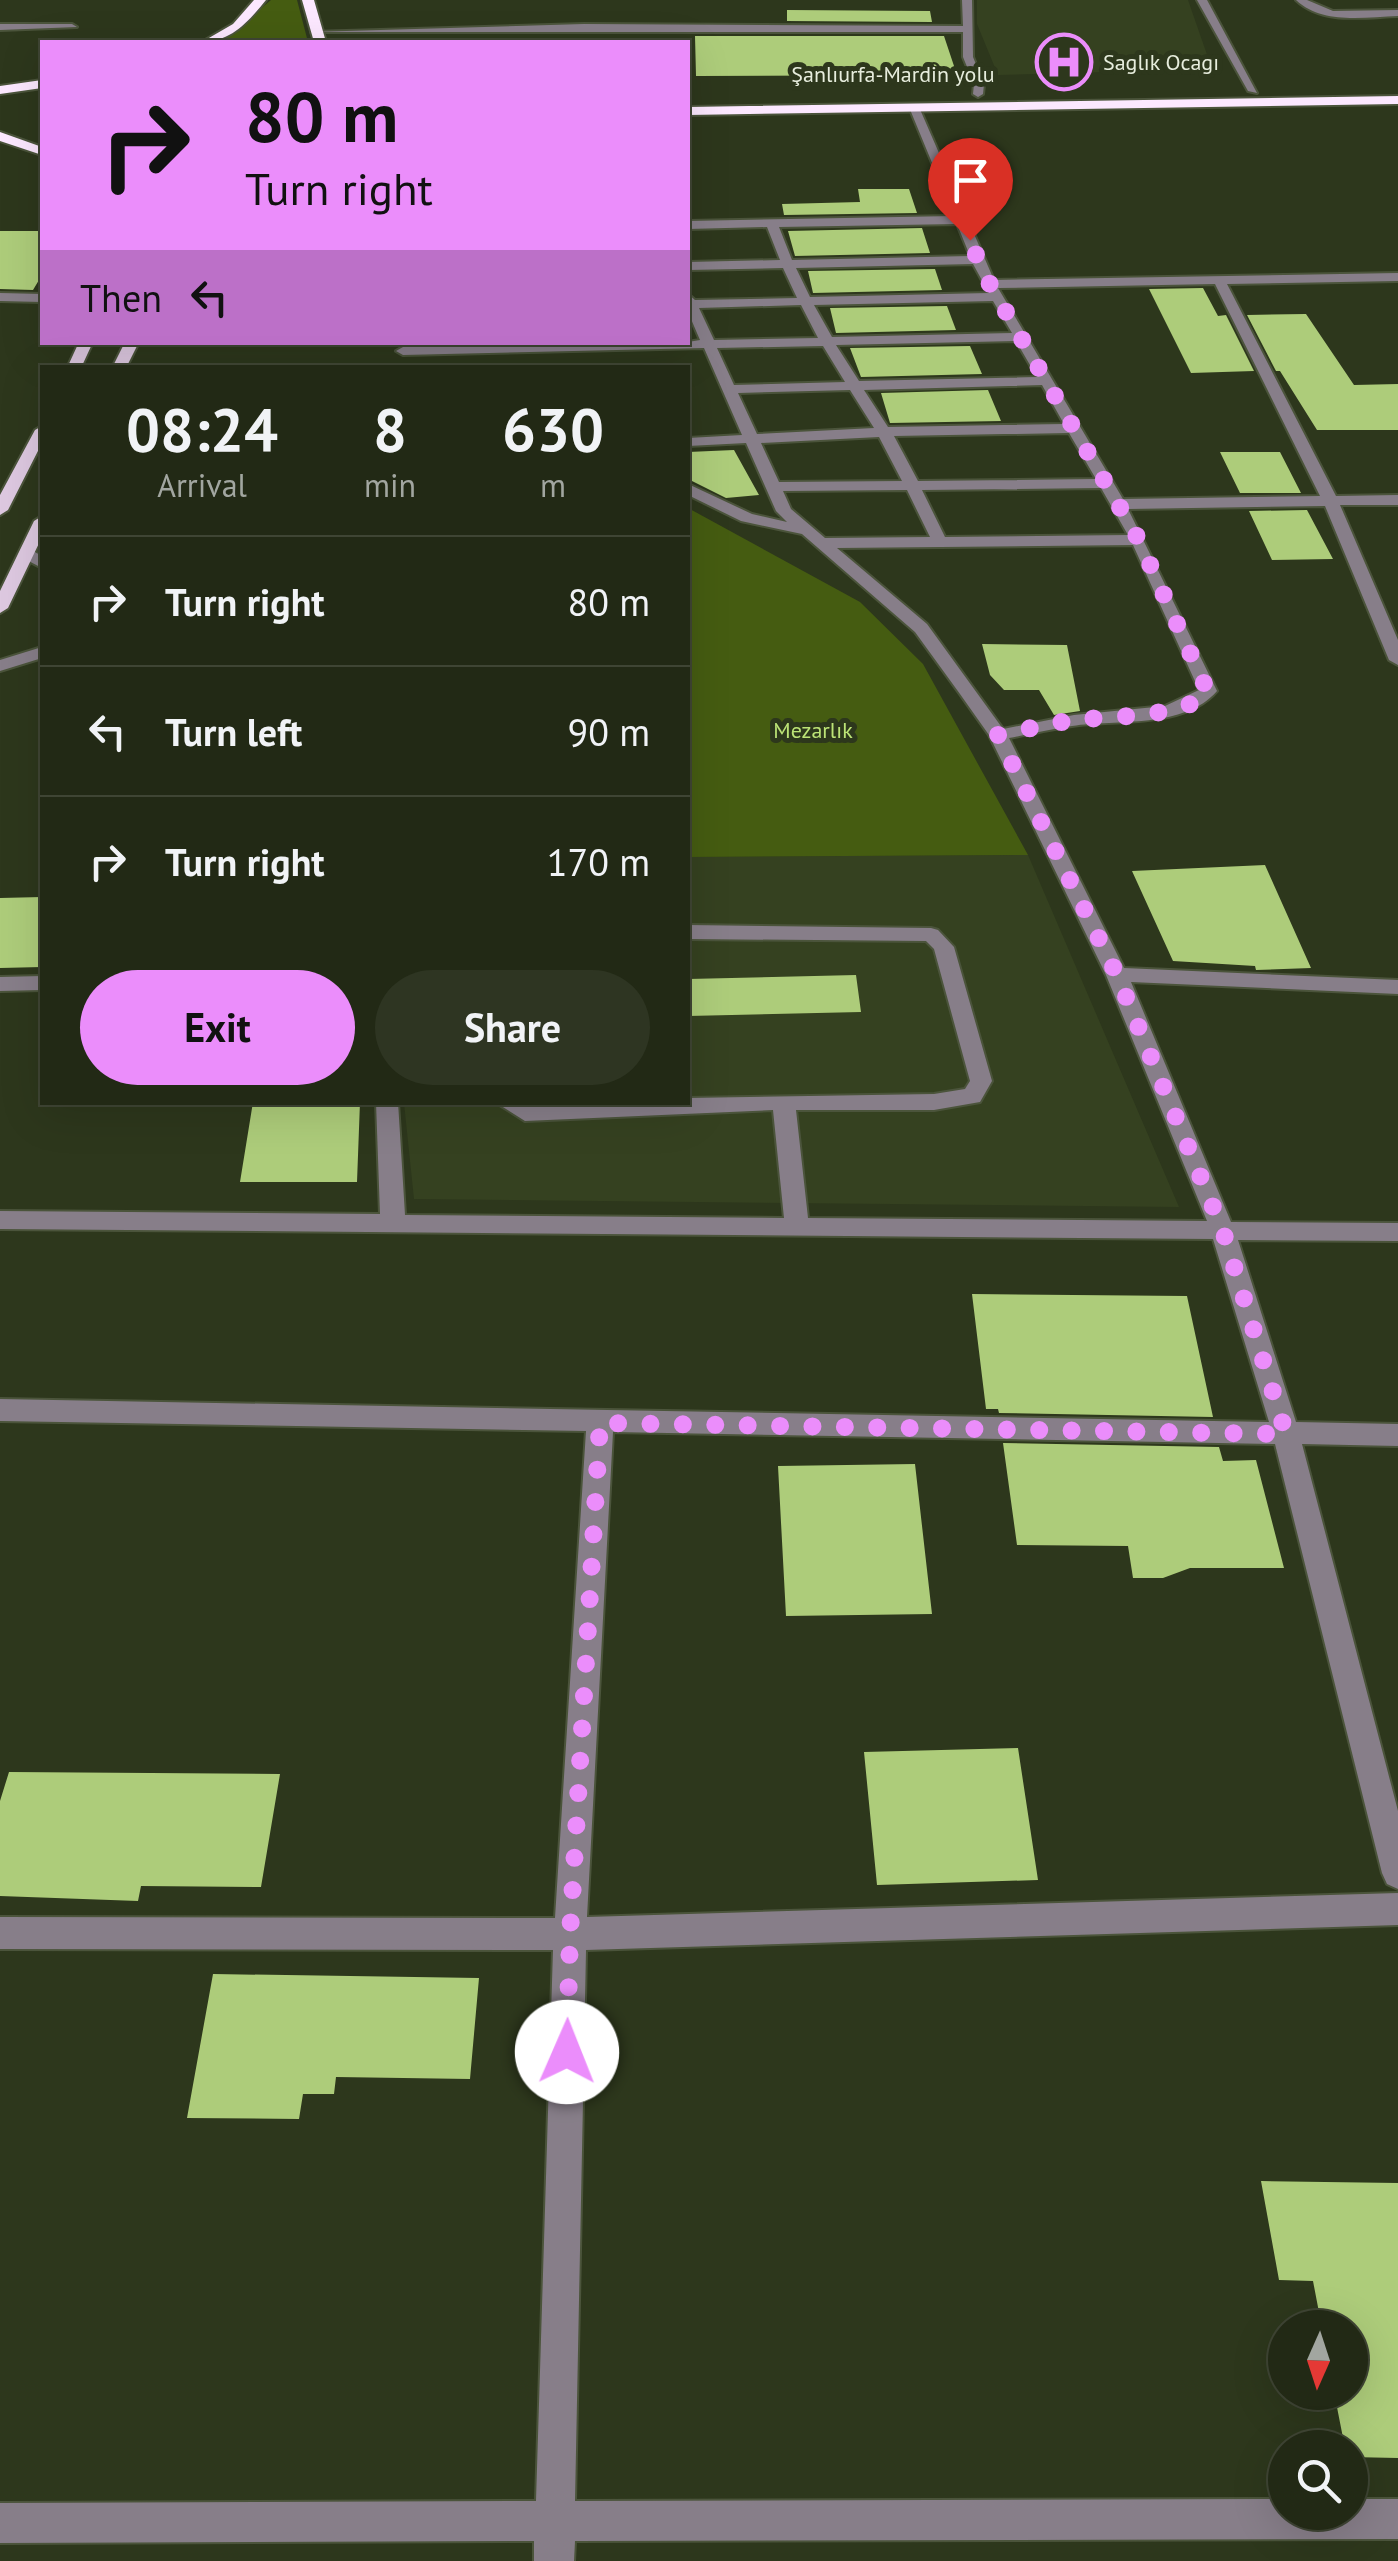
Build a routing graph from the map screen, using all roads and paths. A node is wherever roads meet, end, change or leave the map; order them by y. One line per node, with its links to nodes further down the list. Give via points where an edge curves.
1 (260, 0): 11 (highway, via 237,26)
2 (308, 0): 10 (highway)
3 (967, 0): 9 (street)
4 (1202, 0): 14 (street)
5 (1301, 0): 6 (street, via 1334,13)
6 (1398, 13)
7 (0, 27): 8 (street)
8 (72, 27)
9 (966, 28): 10 (street, via 584,27); 18 (street)
10 (318, 37)
11 (212, 40)
12 (40, 84): 15 (highway)
13 (1398, 88): 14 (highway, Şanlıurfa-Mardin yolu)
14 (1253, 91): 18 (highway, Şanlıurfa-Mardin yolu)
15 (0, 93): 16 (highway)
16 (40, 94)
17 (745, 94): 18 (highway, Şanlıurfa-Mardin yolu)
18 (978, 94)
19 (1398, 100): 20 (highway)
20 (914, 107): 21 (highway); 25 (street)
21 (690, 111)
22 (28, 131): 23 (highway)
23 (0, 133): 24 (highway)
24 (40, 150)
25 (961, 220): 26 (street); 28 (street)
26 (772, 224): 27 (street); 29 (street)
27 (690, 225)
28 (978, 260): 29 (street); 33 (street)
29 (785, 263): 30 (street); 36 (street)
30 (690, 266)
31 (1398, 277): 32 (street)
32 (1219, 280): 33 (street); 58 (street)
33 (993, 290): 36 (street); 39 (street)
34 (0, 297): 35 (street)
35 (40, 298)
36 (806, 300): 37 (street); 40 (street)
37 (690, 302)
38 (690, 306): 42 (street)
39 (1021, 336): 40 (street); 45 (street)
40 (828, 342): 42 (street); 46 (street)
41 (394, 345): 43 (street)
42 (709, 346): 43 (street); 47 (street)
43 (403, 352): 44 (street)
44 (429, 365)
45 (1048, 382): 46 (street); 48 (street)
46 (850, 384): 47 (street); 49 (street)
47 (728, 389): 51 (street)
48 (1074, 428): 49 (street); 53 (street)
49 (883, 432): 51 (street); 54 (street)
50 (40, 434): 60 (main road)
51 (750, 438): 52 (street); 55 (street)
52 (690, 442)
53 (1106, 483): 54 (street); 59 (street)
54 (910, 485): 55 (street); 63 (street)
55 (773, 487): 62 (street, via 784,511)
56 (690, 490): 62 (street, via 747,518)
57 (1398, 500): 58 (street)
58 (1331, 502): 59 (street); 70 (street)
59 (1118, 504): 64 (street)
60 (0, 510)
61 (40, 525): 66 (main road)
62 (804, 530): 65 (street)
63 (938, 540): 64 (street); 65 (street)
64 (1139, 540): 74 (street, via 1208,692 1176,709)
65 (821, 543): 74 (street, via 921,628)
66 (27, 554): 67 (street); 68 (main road)
67 (40, 563)
68 (0, 608)
69 (40, 653): 71 (street)
70 (1398, 660)
71 (0, 666)
72 (40, 674): 73 (street)
73 (0, 675)
74 (998, 735): 76 (street)
75 (690, 932): 80 (street, via 931,935 944,947 982,1081 972,1096)
76 (1117, 975): 79 (street); 86 (street)
77 (40, 983): 78 (street)
78 (0, 984)
79 (1398, 987)
80 (784, 1102): 82 (street, via 525,1113); 85 (street)
81 (387, 1105): 84 (street)
82 (511, 1105)
83 (0, 1220): 84 (street)
84 (393, 1223): 85 (street)
85 (797, 1227): 86 (street)
86 (1223, 1231): 87 (street); 90 (street)
87 (1398, 1232)
88 (0, 1410): 89 (street)
89 (600, 1423): 90 (street); 95 (street)
90 (1286, 1434): 91 (street); 92 (street)
91 (1398, 1435)
92 (1398, 1873)
93 (1398, 1909): 95 (street)
94 (0, 1933): 95 (street)
95 (570, 1934): 98 (street)
96 (1398, 2519): 98 (street)
97 (0, 2523): 98 (street)
98 (554, 2543)

